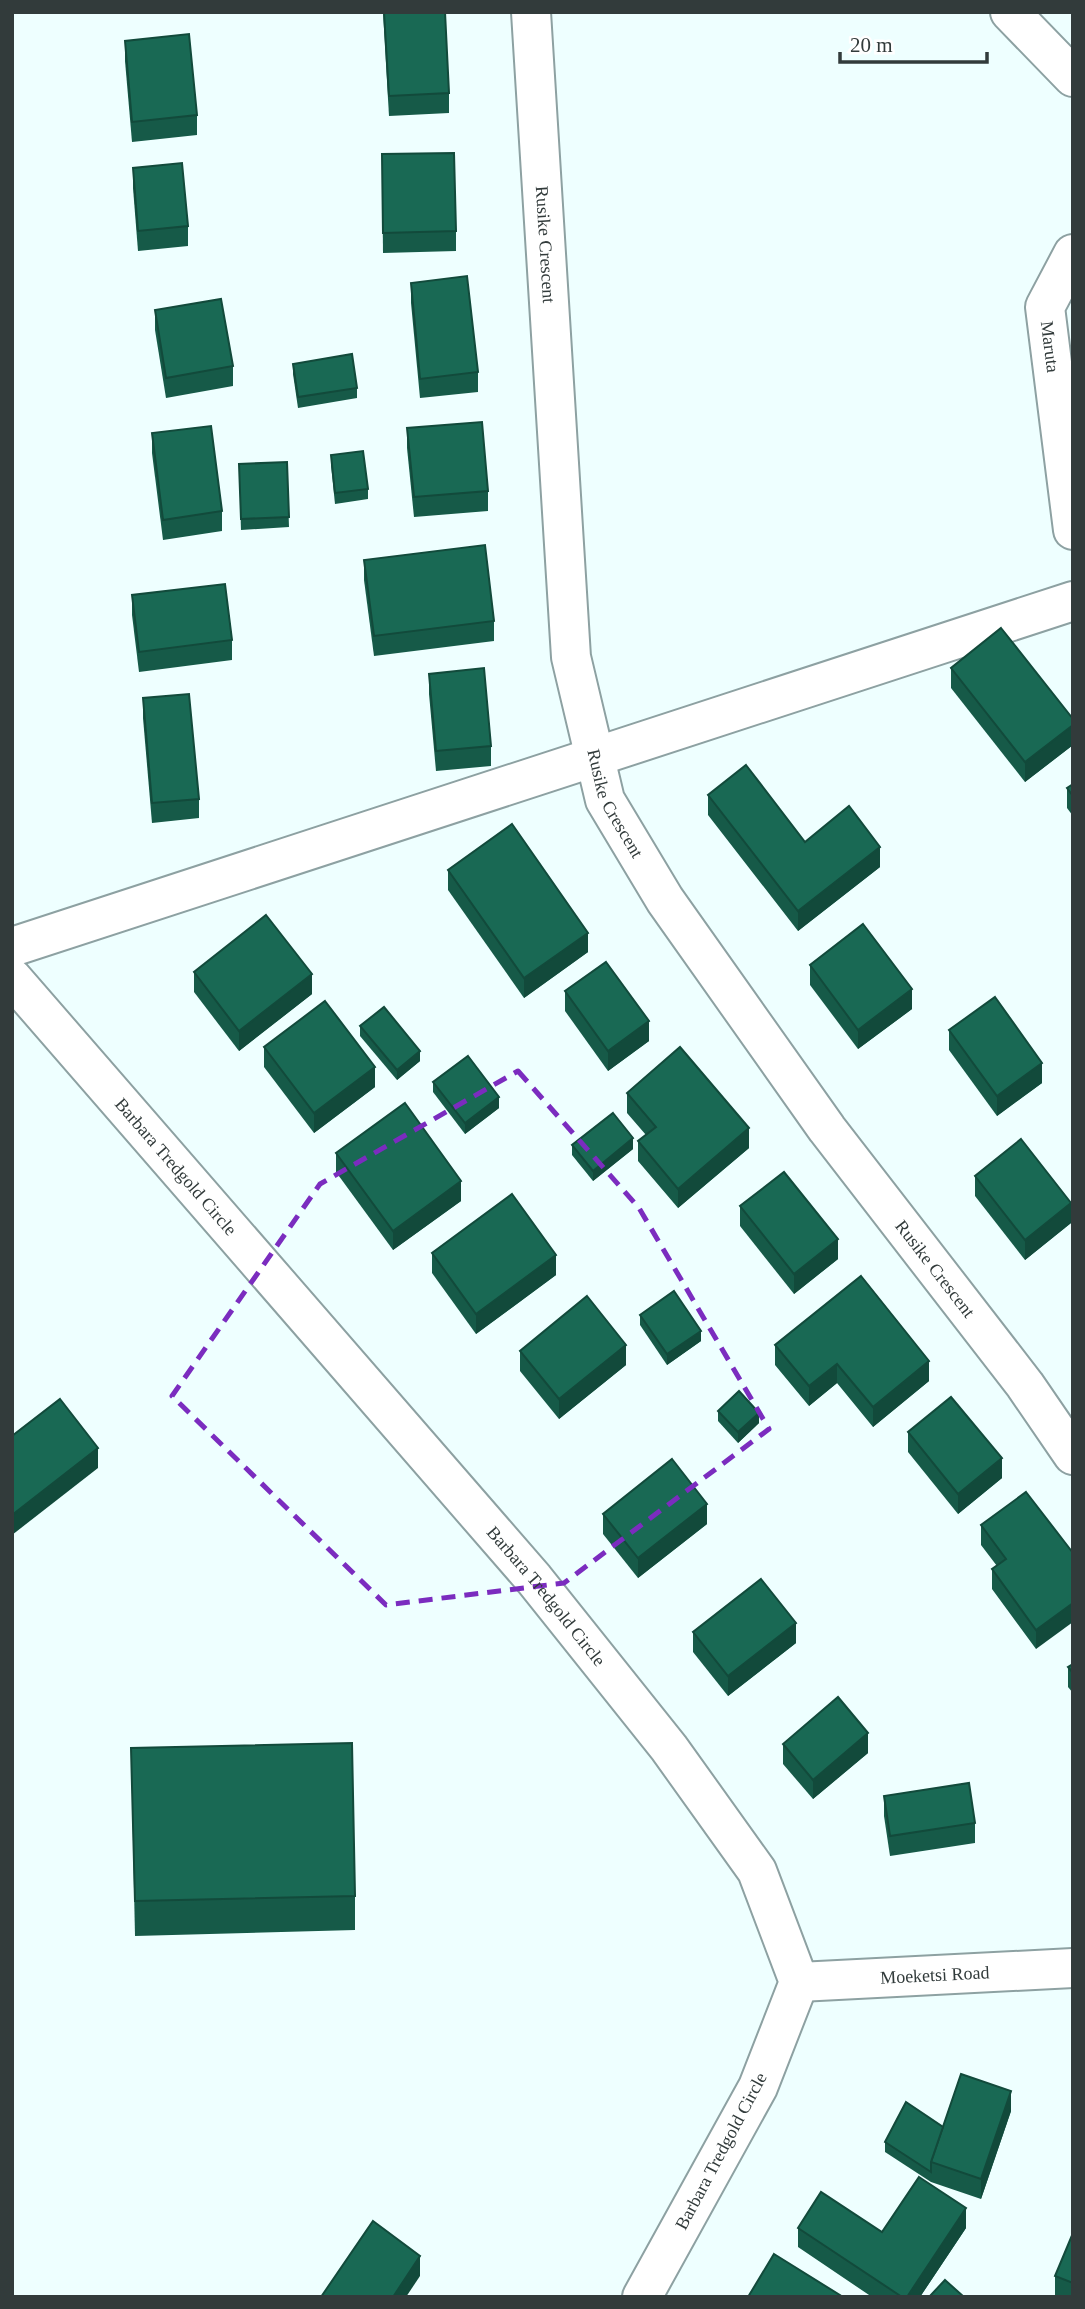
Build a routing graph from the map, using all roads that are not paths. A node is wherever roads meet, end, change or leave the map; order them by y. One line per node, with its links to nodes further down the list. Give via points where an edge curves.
1 (531, 12): 7 (street, Rusike Crescent, via 571,657)
2 (1010, 12): 3 (street)
3 (1073, 77)
4 (1073, 254): 5 (street, Maruta, via 1045,307)
5 (1073, 530)
6 (1073, 601): 7 (street)
7 (595, 756): 8 (street); 10 (street, Rusike Crescent, via 606,800 665,900 827,1129 1025,1385)
8 (12, 947)
9 (12, 978): 12 (street, Barbara Tredgold Circle, via 534,1579 669,1748 757,1871)
10 (1073, 1455)
11 (1073, 1968): 12 (street, Moeketsi Road)
12 (799, 1982): 13 (street, Barbara Tredgold Circle, via 758,2087)
13 (642, 2297)

